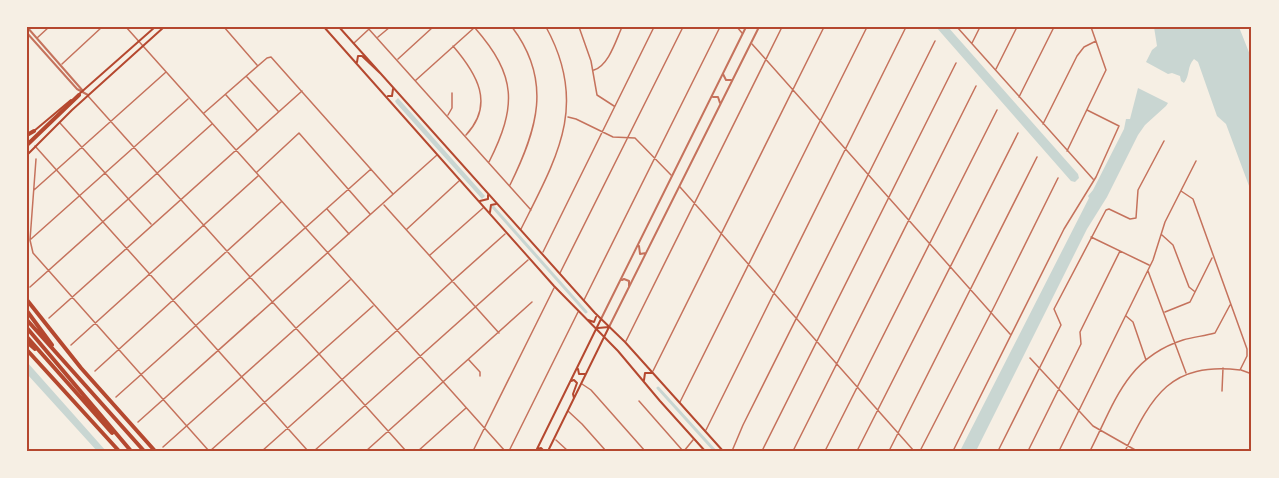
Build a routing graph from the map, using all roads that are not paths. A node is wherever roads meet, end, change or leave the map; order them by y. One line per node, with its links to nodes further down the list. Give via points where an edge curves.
1 (27, 27): 36 (street)
2 (50, 27): 36 (street)
3 (102, 27): 49 (street)
4 (126, 27): 37 (street)
5 (155, 27): 37 (main road)
6 (164, 27): 43 (main road)
7 (224, 27): 50 (street)
8 (324, 27): 51 (main road)
9 (339, 27): 41 (main road)
10 (390, 27): 35 (street)
11 (433, 27): 45 (street)
12 (475, 27): 44 (street); 106 (street, via 497,57 509,97 503,134)
13 (512, 27): 118 (street, via 530,61 537,92 532,136)
14 (546, 27): 79 (street, via 564,71)
15 (579, 27): 52 (street)
16 (622, 27): 52 (street, via 602,65)
17 (654, 27): 73 (street)
18 (683, 27): 91 (street)
19 (720, 27): 103 (street)
20 (736, 27): 34 (street)
21 (746, 27): 34 (street)
22 (759, 27): 40 (street)
23 (782, 27): 46 (street)
24 (824, 27): 64 (street)
25 (867, 27): 82 (street)
26 (906, 27): 98 (street)
27 (957, 27): 42 (street)
28 (980, 27): 42 (street)
29 (1017, 27): 53 (street)
30 (1054, 27): 71 (street)
31 (1091, 27): 39 (street)
32 (368, 28): 35 (street); 41 (street)
33 (27, 33): 36 (street)
34 (743, 34): 56 (street)
35 (377, 38): 45 (street)
36 (36, 39): 47 (street)
37 (139, 41): 43 (street); 65 (main road)
38 (935, 41): 114 (street)
39 (1096, 41): 75 (street, via 1106,70); 84 (street, via 1077,56)
40 (751, 43): 46 (street); 58 (street)
41 (354, 44): 55 (main road)
42 (972, 44): 53 (street)
43 (143, 46): 54 (street); 67 (main road)
44 (453, 46): 59 (street); 90 (street, via 473,72 480,95 478,120)
45 (397, 60): 59 (street)
46 (765, 60): 64 (street); 131 (street)
47 (55, 61): 49 (street); 65 (street)
48 (956, 63): 126 (street)
49 (61, 65): 65 (street)
50 (258, 66): 57 (street); 63 (street, via 270,57)
51 (359, 66): 55 (main road, via 359,55); 61 (main road)
52 (593, 70): 73 (street, via 597,95)
53 (995, 71): 71 (street)
54 (166, 72): 70 (street); 81 (street)
55 (380, 73): 62 (main road)
56 (723, 74): 58 (street, via 726,80); 69 (street)
57 (246, 76): 68 (street); 76 (street)
58 (732, 80): 72 (street)
59 (416, 81): 78 (street)
60 (976, 86): 139 (street)
61 (379, 88): 62 (main road, via 391,97); 101 (main road)
62 (393, 88): 123 (main road)
63 (302, 91): 76 (street); 107 (street)
64 (792, 91): 82 (street); 147 (street)
65 (81, 93): 67 (street); 86 (main road); 93 (highway)
66 (452, 93): 78 (street, via 452,108)
67 (88, 95): 80 (main road); 81 (street)
68 (225, 95): 77 (street); 85 (street)
69 (712, 97): 72 (street, via 718,97); 113 (street)
70 (189, 98): 77 (street); 95 (street)
71 (1019, 98): 84 (street)
72 (720, 103): 119 (street)
73 (615, 106): 87 (street)
74 (997, 110): 153 (street)
75 (1087, 110): 99 (street); 117 (street, via 1119,126)
76 (278, 111): 85 (street)
77 (204, 114): 83 (street)
78 (447, 116): 90 (street)
79 (566, 117): 87 (street); 136 (street, via 560,148)
80 (59, 122): 94 (main road); 96 (street)
81 (112, 122): 95 (street); 96 (street)
82 (821, 122): 98 (street); 163 (street)
83 (212, 124): 97 (street); 109 (street)
84 (1042, 124): 99 (street)
85 (258, 130): 97 (street)
86 (34, 131): 89 (highway)
87 (602, 131): 91 (street); 159 (street)
88 (1018, 133): 165 (street)
89 (27, 136)
90 (465, 136): 106 (street)
91 (628, 137): 103 (street, via 637,139); 169 (street)
92 (1164, 141): 150 (street, via 1138,190 1136,218 1109,209)
93 (27, 145)
94 (35, 146): 100 (main road); 108 (street)
95 (135, 147): 109 (street); 111 (street)
96 (83, 148): 108 (street); 111 (street)
97 (236, 150): 110 (street); 128 (street)
98 (845, 150): 114 (street); 178 (street)
99 (1067, 152): 117 (street)
100 (27, 155)
101 (438, 155): 116 (main road); 124 (street)
102 (1037, 156): 177 (street)
103 (655, 158): 113 (street); 183 (street)
104 (36, 159): 121 (street)
105 (1196, 161): 122 (street)
106 (489, 162): 118 (street)
107 (371, 169): 120 (street); 124 (street)
108 (57, 171): 121 (street); 125 (street)
109 (157, 172): 127 (street); 128 (street)
110 (256, 172): 112 (street); 120 (street, via 299,133)
111 (106, 174): 125 (street); 127 (street)
112 (259, 175): 130 (street); 142 (street)
113 (672, 176): 152 (street)
114 (868, 176): 126 (street); 196 (street)
115 (1058, 178): 193 (street)
116 (460, 180): 129 (main road); 144 (street)
117 (1094, 180): 208 (street, via 1064,229)
118 (509, 186): 136 (street)
119 (680, 187): 131 (street); 157 (street)
120 (349, 189): 135 (street); 138 (street)
121 (33, 191): 151 (street)
122 (1181, 191): 149 (street); 161 (street, via 1193,199)
123 (487, 192): 129 (main road, via 488,199); 133 (main road)
124 (394, 194): 132 (street)
125 (80, 196): 140 (street); 151 (street)
126 (888, 198): 139 (street); 211 (street)
127 (128, 199): 140 (street); 141 (street)
128 (180, 199): 141 (street); 142 (street)
129 (478, 200): 134 (main road)
130 (282, 201): 143 (street); 155 (street)
131 (694, 203): 147 (street); 213 (street)
132 (384, 204): 138 (street); 144 (street)
133 (498, 205): 137 (main road, via 491,205); 145 (main road)
134 (484, 207): 137 (main road); 160 (street)
135 (326, 209): 143 (street); 148 (street)
136 (531, 210): 145 (street)
137 (490, 214): 146 (main road)
138 (371, 215): 148 (street)
139 (909, 221): 153 (street); 224 (street)
140 (104, 222): 154 (street); 167 (street)
141 (151, 224): 154 (street)
142 (204, 225): 155 (street); 168 (street)
143 (305, 227): 158 (street); 170 (street)
144 (406, 229): 160 (street)
145 (521, 230): 159 (main road)
146 (507, 232): 162 (main road); 172 (street)
147 (722, 233): 163 (street); 232 (street)
148 (349, 234): 158 (street)
149 (1161, 234): 164 (street); 179 (street, via 1173,245 1189,287)
150 (1090, 237): 156 (street); 229 (street, via 1054,309 1061,325)
151 (30, 240): 167 (street, via 33,253)
152 (640, 241): 157 (street, via 638,252); 173 (street)
153 (929, 244): 165 (street); 245 (street)
154 (126, 248): 168 (street); 180 (street)
155 (227, 251): 170 (street); 182 (street)
156 (1120, 251): 164 (street); 246 (street, via 1080,332 1081,344)
157 (647, 252): 176 (street)
158 (328, 253): 171 (street); 184 (street)
159 (542, 254): 169 (main road)
160 (430, 255): 172 (street)
161 (1213, 257): 179 (street); 186 (street)
162 (530, 258): 174 (main road); 188 (street)
163 (749, 264): 178 (street); 252 (street)
164 (1150, 266): 166 (street)
165 (949, 267): 177 (street); 256 (street)
166 (1148, 270): 191 (street); 194 (street)
167 (48, 271): 175 (street); 180 (street)
168 (149, 274): 182 (street); 200 (street)
169 (560, 274): 183 (main road)
170 (250, 276): 184 (street); 201 (street)
171 (351, 279): 187 (street); 204 (street)
172 (452, 281): 188 (street); 206 (street)
173 (620, 281): 176 (street, via 628,281); 198 (street)
174 (555, 286): 190 (main road); 263 (street)
175 (30, 287)
176 (629, 289): 202 (street)
177 (969, 289): 193 (street); 268 (street)
178 (774, 292): 196 (street); 266 (street)
179 (1195, 292): 191 (street, via 1190,302)
180 (72, 297): 195 (street); 200 (street)
181 (27, 300): 277 (highway)
182 (172, 300): 201 (street); 216 (street)
183 (584, 301): 192 (main road)
184 (273, 302): 204 (street); 218 (street)
185 (532, 302): 207 (street)
186 (1230, 304): 214 (street, via 1215,333); 230 (street, via 1247,349)
187 (374, 305): 206 (street); 219 (street)
188 (476, 307): 207 (street); 220 (street)
189 (27, 311): 227 (highway)
190 (579, 312): 197 (main road); 287 (street)
191 (1164, 312): 214 (street)
192 (594, 313): 197 (main road, via 594,322); 198 (main road)
193 (991, 313): 208 (street); 303 (street)
194 (1125, 316): 223 (street, via 1133,322); 258 (street)
195 (49, 318)
196 (797, 318): 211 (street); 296 (street)
197 (586, 319): 205 (main road)
198 (601, 319): 202 (main road); 205 (main road)
199 (27, 320): 227 (highway)
200 (95, 323): 215 (street); 216 (street)
201 (195, 326): 218 (street); 236 (street)
202 (609, 327): 205 (main road); 210 (main road); 213 (main road)
203 (27, 328): 275 (highway)
204 (296, 328): 219 (street); 239 (street)
205 (596, 329): 210 (main road); 226 (main road)
206 (397, 330): 220 (street); 240 (street)
207 (498, 333): 222 (street)
208 (1011, 335): 304 (street)
209 (27, 337): 225 (highway)
210 (604, 337): 233 (main road); 241 (main road)
211 (816, 340): 224 (street); 297 (street)
212 (27, 342): 225 (highway)
213 (625, 342): 232 (main road)
214 (1175, 343): 223 (street); 234 (street)
215 (71, 345)
216 (118, 349): 231 (street); 236 (street)
217 (27, 350): 274 (highway)
218 (218, 351): 239 (street); 250 (street)
219 (319, 354): 240 (street); 253 (street)
220 (420, 356): 243 (street); 254 (street)
221 (1030, 358): 229 (street)
222 (469, 360): 237 (street); 243 (street)
223 (1146, 360): 267 (street, via 1125,382)
224 (837, 364): 245 (street); 298 (street)
225 (53, 366): 275 (highway)
226 (578, 366): 233 (main road, via 579,374); 242 (main road)
227 (69, 367): 276 (highway)
228 (1222, 368): 230 (street); 234 (street); 247 (street)
229 (1040, 369): 246 (street); 305 (street)
230 (1240, 370): 235 (street)
231 (95, 371)
232 (652, 371): 238 (main road)
233 (587, 372): 244 (main road)
234 (1186, 374): 271 (street, via 1169,383 1154,399)
235 (1252, 374)
236 (141, 375): 248 (street); 250 (street)
237 (480, 376)
238 (656, 376): 241 (main road, via 647,372); 252 (main road)
239 (242, 377): 253 (street); 261 (street)
240 (342, 379): 254 (street); 262 (street)
241 (644, 380): 270 (main road)
242 (570, 381): 249 (main road, via 577,383); 273 (main road)
243 (444, 382): 255 (street); 265 (street)
244 (581, 383): 249 (main road); 292 (street)
245 (857, 387): 256 (street); 299 (street)
246 (1058, 390): 258 (street); 306 (street)
247 (1222, 391)
248 (116, 397)
249 (574, 398): 257 (main road)
250 (163, 400): 259 (street); 261 (street)
251 (639, 401): 293 (street)
252 (680, 402): 266 (main road)
253 (265, 403): 262 (street); 278 (street)
254 (365, 405): 265 (street); 281 (street)
255 (466, 408): 263 (street); 284 (street)
256 (878, 410): 268 (street); 300 (street)
257 (568, 411): 269 (main road); 291 (street)
258 (1078, 411): 267 (street); 307 (street)
259 (138, 422)
260 (1252, 424): 264 (street)
261 (186, 426): 272 (street); 278 (street)
262 (287, 428): 279 (street); 280 (street)
263 (484, 428): 285 (street); 286 (street)
264 (1250, 429)
265 (388, 431): 282 (street); 283 (street)
266 (706, 431): 295 (main road)
267 (1100, 431): 271 (street); 308 (street)
268 (898, 433): 301 (street); 302 (street)
269 (554, 439): 289 (main road); 290 (street)
270 (694, 439): 293 (street); 294 (main road)
271 (1128, 446): 309 (street); 310 (street)
272 (163, 447)
273 (536, 450): 288 (main road)
274 (119, 451)
275 (130, 451)
276 (144, 451)
277 (155, 451)
278 (210, 451)
279 (262, 451)
280 (308, 451)
281 (314, 451)
282 (366, 451)
283 (406, 451)
284 (418, 451)
285 (473, 451)
286 (505, 451)
287 (509, 451)
288 (544, 451)
289 (548, 451)
290 (568, 451)
291 (606, 451)
292 (645, 451)
293 (683, 451)
294 (705, 451)
295 (723, 451)
296 (732, 451)
297 (762, 451)
298 (793, 451)
299 (825, 451)
300 (857, 451)
301 (889, 451)
302 (914, 451)
303 (920, 451)
304 (953, 451)
305 (998, 451)
306 (1028, 451)
307 (1059, 451)
308 (1090, 451)
309 (1125, 451)
310 (1137, 451)

